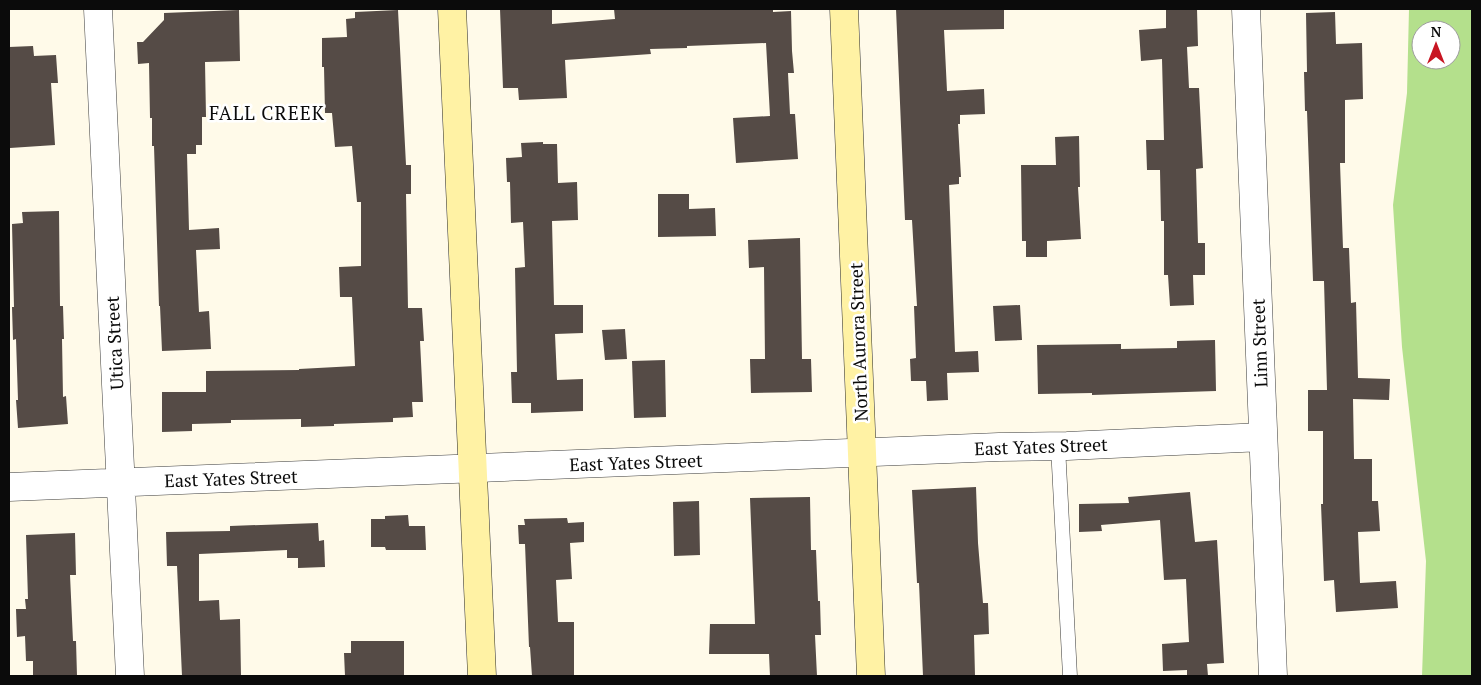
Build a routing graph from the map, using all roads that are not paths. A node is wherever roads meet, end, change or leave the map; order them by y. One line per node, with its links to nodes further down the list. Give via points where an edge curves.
1 (98, 9): 9 (street, Utica Street)
2 (452, 9): 8 (street)
3 (844, 9): 7 (street, North Aurora Street)
4 (1246, 9): 5 (street, Linn Street)
5 (1263, 437): 6 (street, East Yates Street); 15 (street, Linn Street)
6 (1058, 446): 7 (street, East Yates Street); 14 (lane)
7 (863, 453): 8 (street, East Yates Street); 13 (street, North Aurora Street)
8 (473, 468): 9 (street, East Yates Street); 12 (street)
9 (120, 482): 10 (street, East Yates Street); 11 (street, Utica Street)
10 (9, 487)
11 (130, 676)
12 (482, 676)
13 (871, 676)
14 (1070, 676)
15 (1273, 676)

